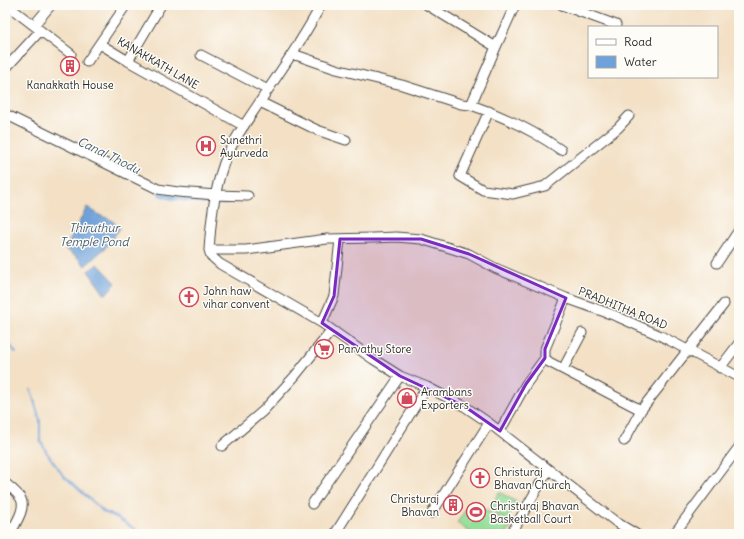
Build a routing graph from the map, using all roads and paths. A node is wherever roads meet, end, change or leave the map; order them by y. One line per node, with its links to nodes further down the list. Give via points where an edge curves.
1 (7, 5): 10 (street)
2 (51, 5): 10 (street)
3 (126, 5): 11 (street, KANAKKATH LANE)
4 (161, 5): 16 (street)
5 (321, 5): 14 (street)
6 (426, 5): 12 (street)
7 (516, 5): 12 (street)
8 (562, 5): 9 (street)
9 (616, 25)
10 (37, 28): 13 (street); 18 (street)
11 (100, 44): 16 (street, KANAKKATH LANE); 17 (street)
12 (496, 47): 21 (street)
13 (71, 54)
14 (293, 54): 19 (street); 21 (street, via 336,69)
15 (201, 55): 19 (street)
16 (128, 61): 25 (street, KANAKKATH LANE)
17 (87, 62)
18 (5, 69)
19 (268, 90): 20 (street)
20 (260, 102): 25 (street); 26 (street, via 311,127)
21 (471, 105): 22 (street)
22 (489, 111): 24 (street, via 460,176 483,190 513,194 544,186 618,128); 27 (street, via 544,138)
23 (5, 114): 28 (street, via 158,189)
24 (629, 116)
25 (244, 126): 28 (street, via 227,155)
26 (346, 140)
27 (561, 150)
28 (216, 195): 29 (street); 32 (street)
29 (248, 196)
30 (739, 230): 33 (street)
31 (340, 239): 32 (street, PRADHITHA ROAD, via 246,250); 34 (street, PRADHITHA ROAD, via 421,239 469,254 495,268); 36 (street, via 334,296)
32 (209, 250): 36 (street, via 211,256 220,264)
33 (717, 263)
34 (566, 298): 40 (street, PRADHITHA ROAD, via 616,316); 41 (street, via 545,349)
35 (724, 304): 40 (street)
36 (322, 324): 37 (street)
37 (332, 330): 44 (street); 51 (street, via 263,411)
38 (582, 333): 43 (street)
39 (739, 343): 42 (street)
40 (688, 351): 42 (street, PRADHITHA ROAD); 47 (street)
41 (545, 358): 43 (street); 49 (street, via 526,384)
42 (720, 368): 45 (street, PRADHITHA ROAD)
43 (563, 369): 47 (street)
44 (400, 376): 46 (street); 55 (street)
45 (739, 377)
46 (427, 387): 48 (street, via 464,406); 58 (street)
47 (641, 410): 50 (street)
48 (489, 423): 49 (street); 56 (street)
49 (500, 431): 53 (street)
50 (624, 441)
51 (222, 446)
52 (739, 447): 61 (street)
53 (548, 470): 59 (street); 60 (street, via 616,522)
54 (5, 483): 57 (street, via 20,498 22,504)
55 (312, 504)
56 (432, 513)
57 (10, 534)
58 (335, 534)
59 (511, 534)
60 (636, 534)
61 (674, 534)

